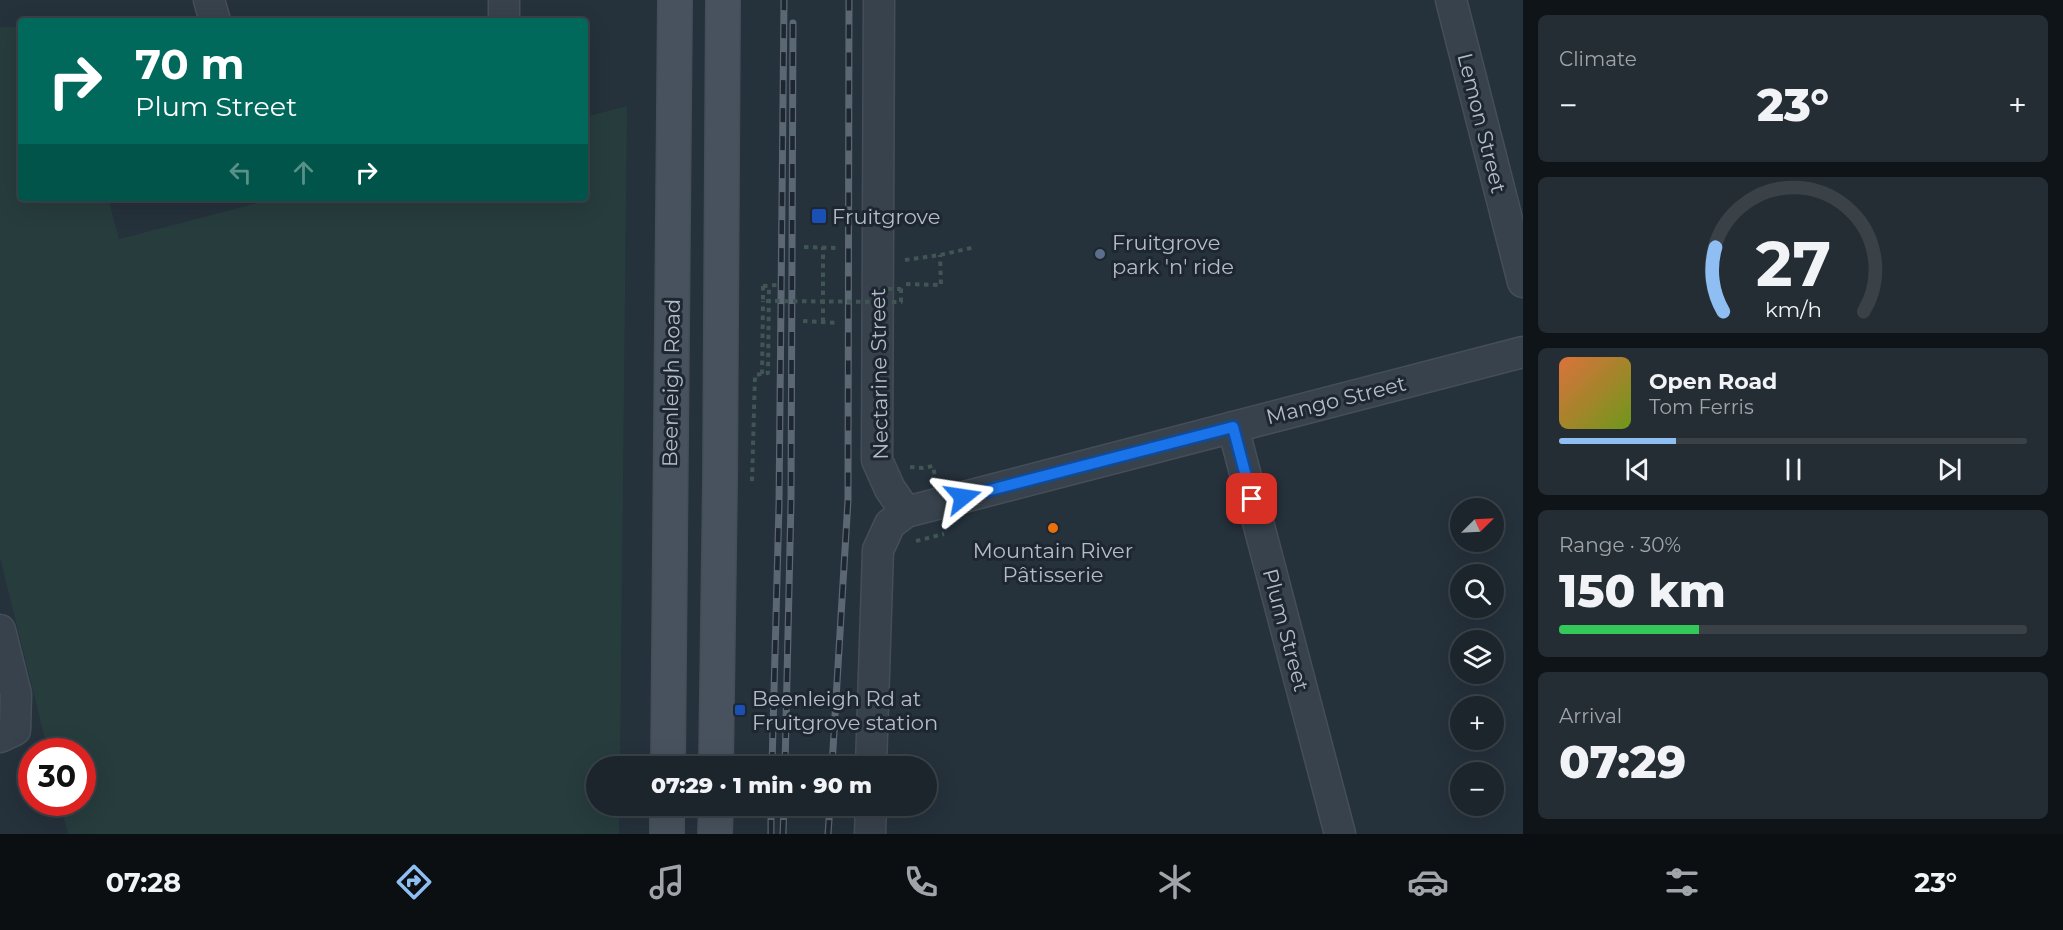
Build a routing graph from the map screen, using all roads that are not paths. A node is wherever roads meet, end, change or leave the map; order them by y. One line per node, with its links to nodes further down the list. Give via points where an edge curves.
1 (209, 0): 7 (street)
2 (504, 0): 8 (street)
3 (675, 0): 15 (main road, Beenleigh Road)
4 (723, 0): 16 (main road)
5 (879, 0): 12 (street, Nectarine Street, via 877,460)
6 (1451, 0): 9 (street, Lemon Street)
7 (213, 18)
8 (504, 18)
9 (1523, 282)
10 (1523, 352): 11 (street, Mango Street)
11 (1233, 427): 12 (street, Mango Street); 24 (street, Plum Street)
12 (906, 512): 17 (street, via 890,524 878,550)
13 (0, 630): 14 (street, via 16,694 15,730)
14 (0, 738)
15 (668, 756)
16 (716, 756)
17 (871, 756)
18 (668, 816): 21 (main road)
19 (716, 816): 22 (main road)
20 (871, 816): 23 (street)
21 (667, 834)
22 (715, 834)
23 (870, 834)
24 (1340, 834)

